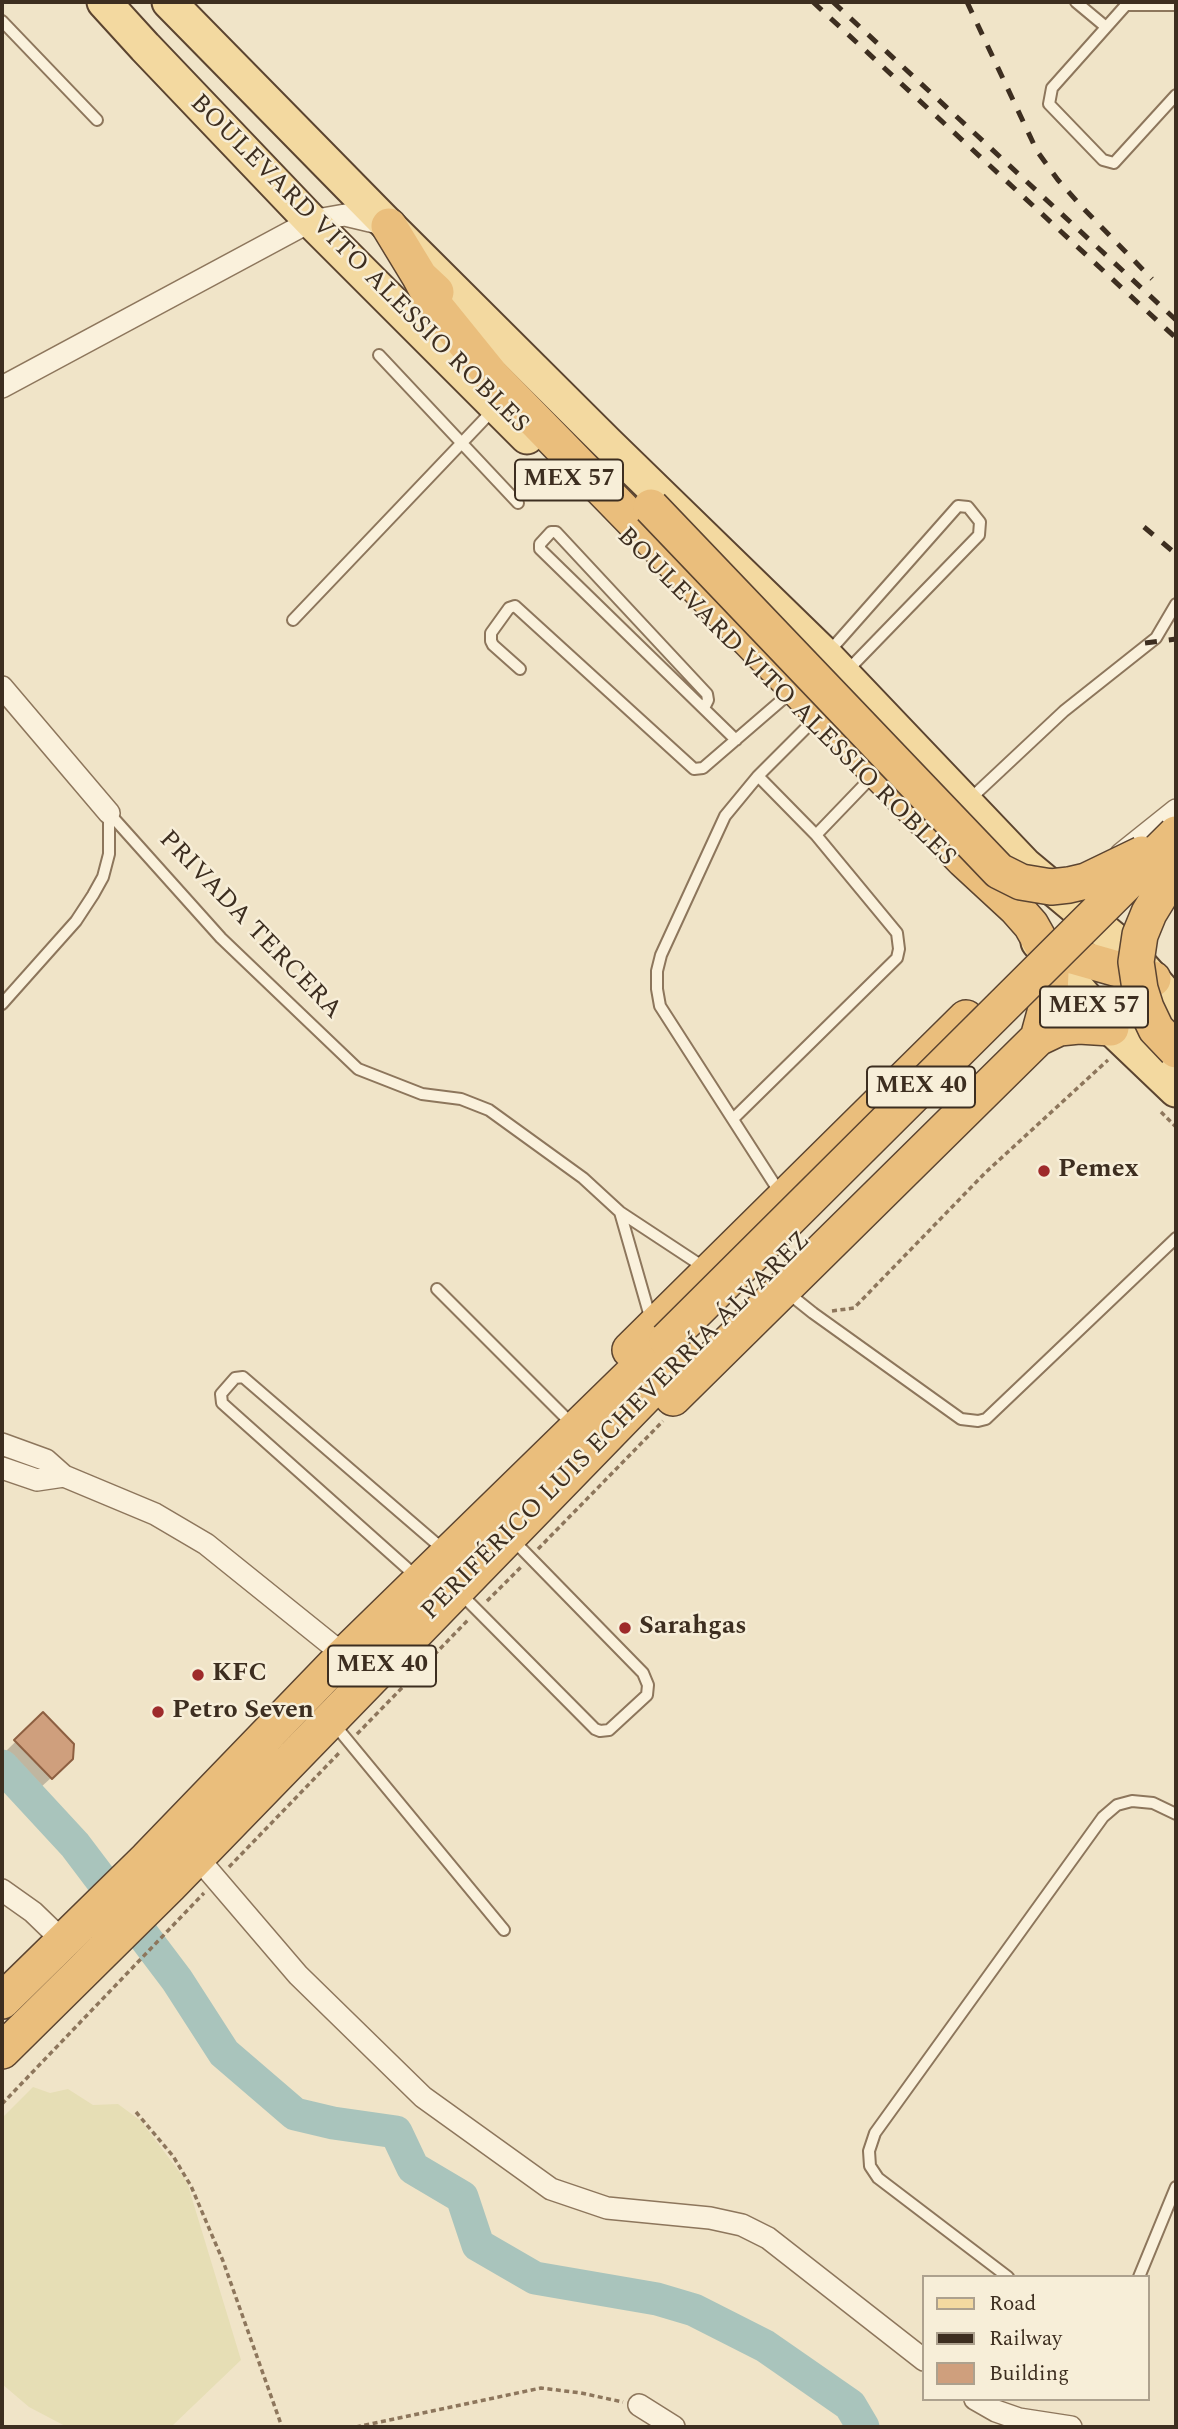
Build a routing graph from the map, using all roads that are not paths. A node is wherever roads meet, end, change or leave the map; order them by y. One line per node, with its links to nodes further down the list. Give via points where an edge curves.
1 (104, 2): 9 (main road, BOULEVARD VITO ALESSIO ROBLES / MEX 57)
2 (1076, 2): 6 (lane)
3 (1176, 5): 6 (lane, via 1126,5)
4 (179, 8): 10 (main road, BOULEVARD VITO ALESSIO ROBLES / MEX 57)
5 (2, 22): 8 (lane)
6 (1106, 27): 7 (lane, via 1049,97 1049,104 1103,160 1114,163)
7 (1176, 95)
8 (97, 120)
9 (311, 221): 10 (street, via 345,215); 13 (street); 14 (main road, BOULEVARD VITO ALESSIO ROBLES / MEX 57)
10 (389, 226): 11 (highway); 19 (main road, BOULEVARD VITO ALESSIO ROBLES / MEX 57)
11 (421, 277): 31 (highway, bridge, via 651,507 999,871 1021,882 1069,885); 35 (highway, via 436,307 491,375 964,860 1017,908)
12 (379, 355): 15 (lane)
13 (2, 387)
14 (497, 406): 15 (lane); 22 (main road, BOULEVARD VITO ALESSIO ROBLES / MEX 57)
15 (462, 443): 16 (lane); 18 (lane)
16 (519, 503)
17 (1176, 604): 28 (lane, via 1156,638 1064,711)
18 (292, 620)
19 (834, 664): 19 (lane, via 979,536 980,522 968,507 958,506); 28 (main road, BOULEVARD VITO ALESSIO ROBLES / MEX 57)
20 (520, 669): 25 (lane, via 491,642 491,633 515,606 690,767 703,768)
21 (2, 687): 29 (street)
22 (783, 699): 24 (main road, BOULEVARD VITO ALESSIO ROBLES / MEX 57); 25 (lane)
23 (704, 708): 23 (lane, via 540,549 551,532 556,532 707,694); 25 (lane)
24 (809, 725): 26 (lane); 27 (main road, BOULEVARD VITO ALESSIO ROBLES / MEX 57)
25 (736, 740)
26 (758, 776): 30 (lane); 44 (lane, via 716,832 657,971 660,1006)
27 (866, 783): 30 (lane); 35 (main road, BOULEVARD VITO ALESSIO ROBLES / MEX 57, via 914,833)
28 (967, 802): 32 (main road, BOULEVARD VITO ALESSIO ROBLES / MEX 57)
29 (109, 813): 39 (lane, via 109,854 93,895 76,921); 46 (lane, PRIVADA TERCERA, via 221,938 358,1069 422,1094 461,1099 489,1110 583,1178)
30 (816, 835): 44 (lane, via 897,933 897,958)
31 (1175, 844): 33 (street); 42 (highway, bridge, via 1140,935 1136,962 1140,989 1156,1029); 51 (highway, PERIFÉRICO LUIS ECHEVERRÍA ÁLVAREZ / MEX 40)
32 (1025, 865): 33 (street, via 1058,876); 36 (main road, BOULEVARD VITO ALESSIO ROBLES / MEX 57)
33 (1104, 867): 34 (street, via 1105,893 1126,916 1150,921)
34 (1170, 910): 36 (street); 37 (main road, via 1157,936 1154,956)
35 (1044, 948): 36 (main road); 37 (highway); 38 (highway); 40 (main road, BOULEVARD VITO ALESSIO ROBLES / MEX 57); 41 (highway, via 1051,971 1050,994)
36 (1128, 951): 37 (main road, BOULEVARD VITO ALESSIO ROBLES / MEX 57)
37 (1168, 1000): 42 (main road)
38 (983, 1001): 41 (highway, via 998,999 1026,1011); 45 (highway)
39 (2, 1004)
40 (1111, 1028): 41 (highway, via 1059,1028); 42 (main road, BOULEVARD VITO ALESSIO ROBLES / MEX 57)
41 (1038, 1038): 50 (highway)
42 (1147, 1061): 43 (main road, BOULEVARD VITO ALESSIO ROBLES)
43 (1166, 1099)
44 (733, 1119): 45 (lane)
45 (783, 1198): 48 (highway)
46 (620, 1212): 48 (lane); 51 (lane)
47 (1176, 1238): 50 (lane, via 986,1419 978,1421 961,1419)
48 (710, 1271): 51 (highway)
49 (437, 1289): 52 (lane)
50 (783, 1289): 54 (highway, via 643,1425)
51 (668, 1341): 52 (highway); 54 (highway, PERIFÉRICO LUIS ECHEVERRÍA ÁLVAREZ / MEX 40); 56 (highway, PERIFÉRICO LUIS ECHEVERRÍA ÁLVAREZ / MEX 40)
52 (564, 1416): 56 (highway)
53 (2, 1444): 57 (street, via 46,1460)
54 (595, 1448): 58 (highway, PERIFÉRICO LUIS ECHEVERRÍA ÁLVAREZ / MEX 40)
55 (2, 1468): 57 (street, via 37,1480)
56 (532, 1475): 59 (highway, PERIFÉRICO LUIS ECHEVERRÍA ÁLVAREZ / MEX 40)
57 (64, 1476): 62 (street, via 155,1514 206,1544)
58 (520, 1546): 61 (highway, PERIFÉRICO LUIS ECHEVERRÍA ÁLVAREZ / MEX 40); 61 (lane, via 643,1674 649,1685 647,1695 608,1730 594,1729)
59 (449, 1555): 60 (highway, PERIFÉRICO LUIS ECHEVERRÍA ÁLVAREZ / MEX 40); 60 (lane, via 243,1377 235,1378 221,1394 222,1403)
60 (422, 1582): 62 (highway, PERIFÉRICO LUIS ECHEVERRÍA ÁLVAREZ / MEX 40)
61 (467, 1601): 63 (highway, PERIFÉRICO LUIS ECHEVERRÍA ÁLVAREZ / MEX 40)
62 (344, 1655): 67 (highway, PERIFÉRICO LUIS ECHEVERRÍA ÁLVAREZ / MEX 40)
63 (339, 1731): 65 (highway, PERIFÉRICO LUIS ECHEVERRÍA ÁLVAREZ / MEX 40); 68 (lane)
64 (1176, 1814): 72 (lane, via 1153,1803 1132,1801 1117,1805 1103,1817 875,2133 870,2166 878,2178)
65 (206, 1869): 70 (highway, PERIFÉRICO LUIS ECHEVERRÍA ÁLVAREZ / MEX 40, via 170,1885); 74 (street, via 298,1975 423,2097 551,2189 607,2208 742,2225 768,2238)
66 (2, 1890): 67 (street, via 33,1912)
67 (72, 1930): 69 (highway, PERIFÉRICO LUIS ECHEVERRÍA ÁLVAREZ / MEX 40)
68 (504, 1930)
69 (2, 2001)
70 (2, 2051)
71 (1176, 2187): 73 (lane)
72 (1005, 2275)
73 (1140, 2275)
74 (922, 2358)
75 (978, 2401): 78 (street, via 1019,2419)
76 (639, 2405): 77 (street)
77 (674, 2427)
78 (1071, 2427)

